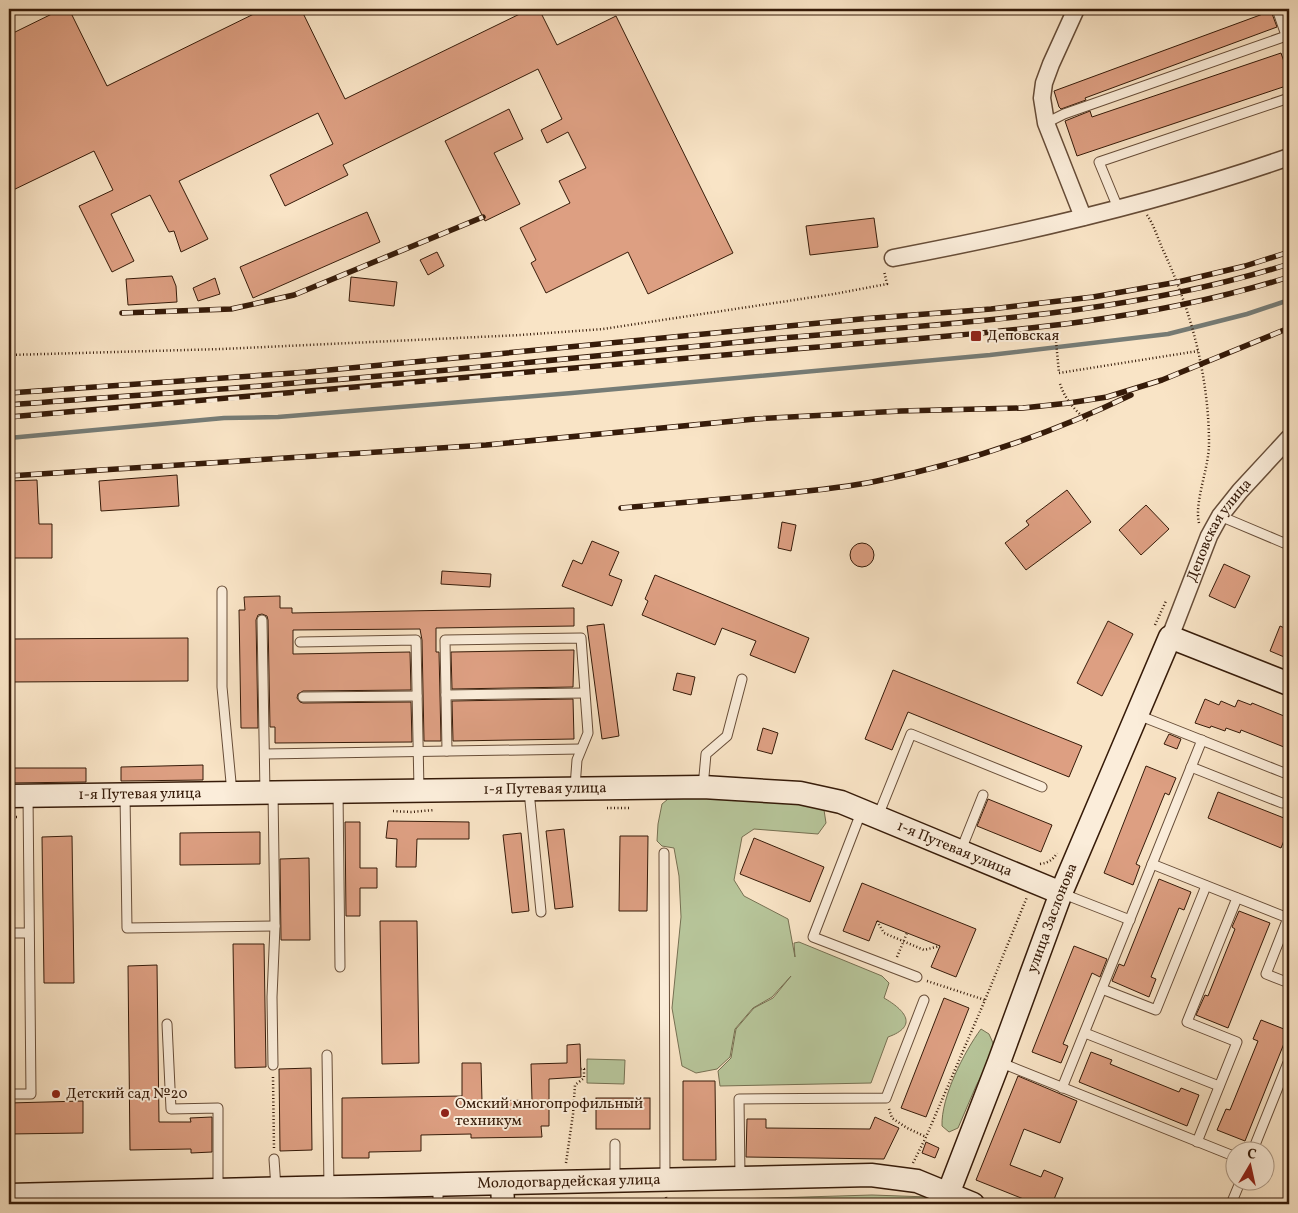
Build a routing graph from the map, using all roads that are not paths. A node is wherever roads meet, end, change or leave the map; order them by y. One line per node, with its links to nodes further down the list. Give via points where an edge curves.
1 (1076, 9): 5 (street, via 1044,83 1042,98)
2 (1277, 9): 3 (lane)
3 (1288, 38): 5 (lane, via 1064,114)
4 (1289, 98): 7 (lane, via 1099,162)
5 (1046, 123): 8 (street)
6 (1289, 157): 7 (street, via 1241,174)
7 (1118, 208): 8 (street)
8 (1084, 218): 9 (street)
9 (889, 264)
10 (1289, 438): 11 (street, Деповская улица)
11 (1220, 516): 12 (lane, via 1284,543); 15 (street, Деповская улица)
12 (1289, 538)
13 (222, 591): 38 (lane, via 222,687)
14 (262, 620): 28 (lane)
15 (1162, 631): 18 (street); 23 (street, улица Заслонова)
16 (300, 642): 21 (lane, via 416,640)
17 (742, 679): 32 (lane, via 727,736 706,754)
18 (1289, 684)
19 (584, 693): 20 (lane); 20 (lane, via 581,638 503,639 445,640); 25 (lane, via 588,733)
20 (446, 695): 26 (lane)
21 (417, 696): 22 (lane); 27 (lane)
22 (303, 697)
23 (1136, 714): 24 (lane); 48 (street, улица Заслонова)
24 (1202, 740): 29 (lane); 30 (lane)
25 (580, 749): 26 (lane); 33 (lane)
26 (447, 751): 27 (lane)
27 (418, 752): 28 (lane); 35 (lane)
28 (265, 754): 37 (lane)
29 (1192, 767): 42 (lane); 46 (lane)
30 (1286, 774)
31 (1042, 786): 43 (lane, via 911,734)
32 (703, 787): 33 (street, 1-я Путевая улица); 43 (street, 1-я Путевая улица, via 821,796)
33 (575, 788): 34 (street, 1-я Путевая улица)
34 (529, 789): 35 (street, 1-я Путевая улица); 50 (lane)
35 (419, 790): 36 (street, 1-я Путевая улица)
36 (338, 791): 37 (street, 1-я Путевая улица); 56 (lane)
37 (269, 792): 38 (street, 1-я Путевая улица); 53 (lane)
38 (232, 793): 39 (street, 1-я Путевая улица)
39 (125, 795): 41 (street, 1-я Путевая улица); 53 (lane, via 127,928)
40 (983, 795): 44 (lane)
41 (18, 796): 54 (lane)
42 (1282, 803)
43 (870, 813): 44 (street, 1-я Путевая улица); 57 (lane, via 813,937)
44 (960, 851): 48 (street, 1-я Путевая улица)
45 (664, 853): 76 (lane)
46 (1152, 864): 47 (lane); 52 (lane)
47 (1206, 886): 49 (lane); 59 (lane, via 1156,1010)
48 (1061, 893): 52 (lane); 65 (street, улица Заслонова)
49 (1237, 898): 51 (lane); 67 (lane, via 1186,1022 1237,1042)
50 (541, 912)
51 (1289, 917): 58 (lane, via 1266,974)
52 (1130, 920): 59 (lane)
53 (275, 926): 66 (lane)
54 (29, 933): 55 (lane); 69 (lane, via 30,1094)
55 (9, 934)
56 (340, 967)
57 (917, 977)
58 (1289, 984)
59 (1102, 989): 62 (lane)
60 (924, 1000): 75 (lane, via 886,1098 739,1098)
61 (167, 1024): 84 (lane, via 171,1109 218,1108)
62 (1085, 1032): 67 (lane); 68 (lane)
63 (327, 1055): 80 (lane)
64 (1289, 1060): 70 (lane)
65 (999, 1062): 68 (lane); 86 (street, улица Заслонова)
66 (273, 1065)
67 (1219, 1086): 71 (lane)
68 (1062, 1088): 71 (lane)
69 (9, 1094)
70 (1257, 1140)
71 (1197, 1142): 73 (lane)
72 (615, 1144): 77 (lane)
73 (1226, 1153)
74 (274, 1159): 78 (lane)
75 (740, 1178): 76 (street, Молодогвардейская улица); 86 (street, Молодогвардейская улица, via 871,1175 917,1181)
76 (665, 1180): 77 (street, Молодогвардейская улица)
77 (615, 1181): 81 (street, Молодогвардейская улица)
78 (276, 1188): 80 (street, Молодогвардейская улица); 84 (street, Молодогвардейская улица)
79 (1237, 1190): 88 (lane)
80 (318, 1193): 83 (street, Молодогвардейская улица)
81 (502, 1194): 83 (street, Молодогвардейская улица)
82 (9, 1195): 85 (street, Молодогвардейская улица)
83 (438, 1195)
84 (218, 1196): 85 (street, Молодогвардейская улица)
85 (111, 1198)
86 (947, 1199): 87 (street, Молодогвардейская улица)
87 (973, 1204)
88 (1231, 1204)

